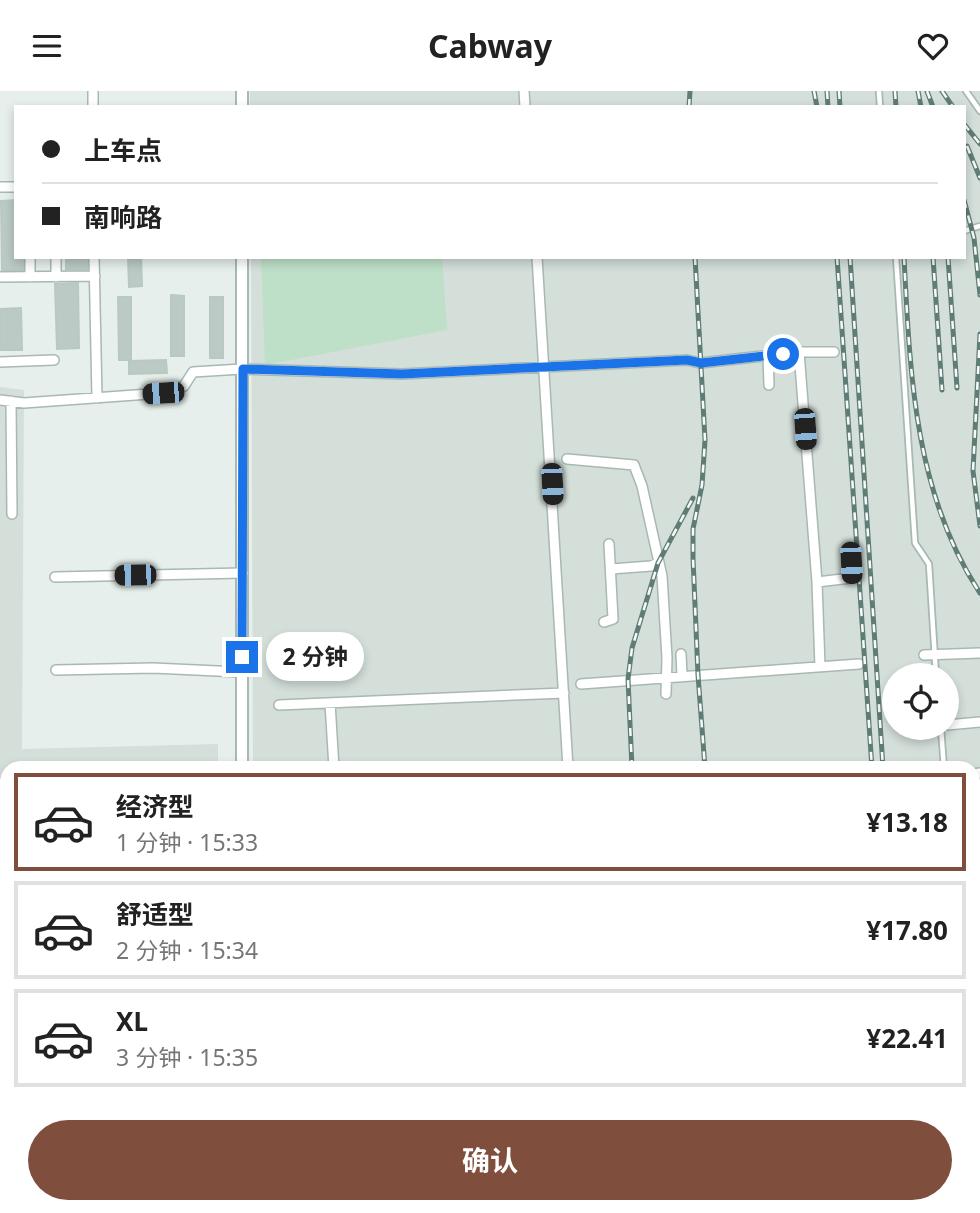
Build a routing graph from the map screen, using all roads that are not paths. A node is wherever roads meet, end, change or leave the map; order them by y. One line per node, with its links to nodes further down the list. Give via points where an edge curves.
1 (966, 91): 2 (lane)
2 (980, 111)
3 (30, 259): 11 (street)
4 (56, 259): 12 (street)
5 (94, 259): 9 (street)
6 (243, 259): 19 (street)
7 (537, 259): 18 (street)
8 (896, 259): 38 (lane, via 915,543 929,564)
9 (95, 276): 12 (street); 21 (street)
10 (0, 277): 11 (street)
11 (30, 277): 12 (street)
12 (56, 277)
13 (799, 352): 14 (street); 15 (street); 32 (street)
14 (834, 352)
15 (768, 355): 18 (street, via 701,363); 20 (street)
16 (54, 361): 17 (street)
17 (0, 362)
18 (545, 368): 19 (street, via 402,374); 47 (street)
19 (243, 369): 21 (street, via 193,372 184,386 163,393); 30 (street)
20 (769, 385)
21 (97, 398): 23 (street)
22 (0, 400): 23 (street)
23 (10, 401): 25 (street)
24 (567, 459): 28 (street, via 634,465)
25 (12, 514)
26 (609, 544): 29 (street)
27 (850, 547): 32 (street, via 851,578)
28 (658, 563): 29 (street); 45 (street)
29 (611, 569): 35 (street, via 613,619)
30 (243, 573): 31 (street); 54 (street)
31 (55, 577)
32 (817, 582): 33 (street)
33 (818, 595): 34 (street); 41 (street)
34 (806, 596)
35 (604, 622)
36 (979, 649): 38 (street)
37 (681, 654): 44 (street)
38 (929, 655): 39 (lane)
39 (932, 663)
40 (859, 664): 41 (street)
41 (820, 667): 44 (street)
42 (56, 670): 43 (street)
43 (239, 672)
44 (682, 675): 45 (street)
45 (667, 677): 46 (street); 48 (street)
46 (581, 684)
47 (564, 693): 49 (street); 56 (street)
48 (666, 694)
49 (330, 702): 50 (street); 55 (street)
50 (279, 705)
51 (980, 722): 52 (street)
52 (959, 724)
53 (942, 740): 57 (lane)
54 (242, 761)
55 (334, 761)
56 (568, 761)
57 (943, 761)

